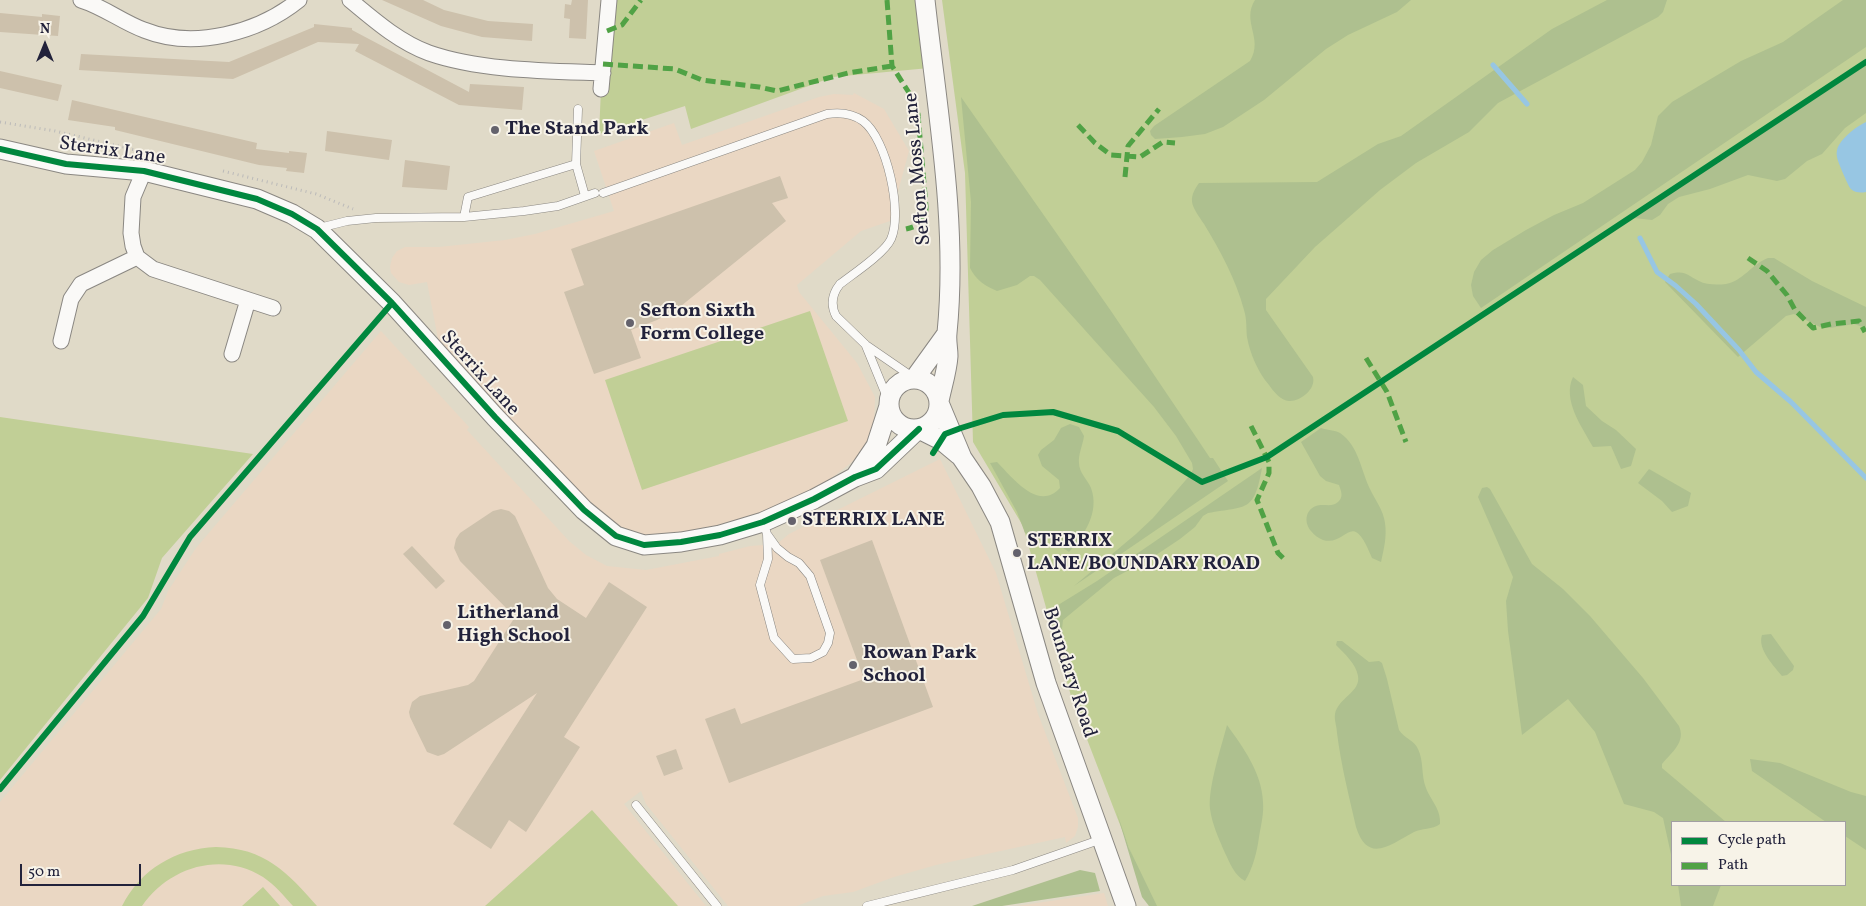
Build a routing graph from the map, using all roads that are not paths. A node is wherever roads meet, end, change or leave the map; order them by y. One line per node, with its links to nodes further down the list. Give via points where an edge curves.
1 (81, 0): 2 (street, via 145,31 181,38 204,38 252,27 271,19)
2 (299, 0)
3 (350, 0): 6 (street, via 408,43 449,59 537,70)
4 (609, 0): 6 (street)
5 (925, 0): 18 (street, Sefton Moss Lane, via 948,218 950,291)
6 (602, 73): 7 (street)
7 (601, 89)
8 (578, 110): 10 (lane)
9 (0, 149): 11 (street, Sterrix Lane, via 66,164)
10 (576, 164): 12 (lane); 13 (lane, via 468,197)
11 (144, 170): 14 (street, Sterrix Lane, via 256,199); 15 (street, via 133,197 131,214 133,246)
12 (584, 196): 13 (lane, via 558,206); 20 (lane, via 826,114 856,117 871,130 881,148 890,175 896,222 889,244 840,284 833,297 836,316)
13 (464, 217): 14 (lane, via 376,218 346,221)
14 (317, 229): 28 (street, Sterrix Lane, via 392,303 584,510 616,536 644,545)
15 (138, 257): 16 (street, via 153,269); 19 (street, via 81,284 71,299)
16 (248, 300): 17 (street); 21 (street)
17 (273, 308)
18 (946, 335): 22 (street); 23 (street, Sefton Moss Lane, via 948,354)
19 (61, 340)
20 (866, 345): 22 (lane); 24 (lane)
21 (232, 354)
22 (914, 378): 23 (street, via 928,383); 24 (street, via 894,388)
23 (939, 402): 25 (street, via 932,422); 26 (street, Boundary Road)
24 (889, 404): 25 (street, via 891,414 902,426); 27 (street, Sterrix Lane, via 876,446)
25 (918, 429): 26 (street, Boundary Road, via 941,440); 27 (street, Sterrix Lane, via 876,469)
26 (962, 458): 30 (street, Boundary Road, via 1000,522 1046,683)
27 (855, 477): 28 (street, Sterrix Lane)
28 (765, 528): 28 (lane, via 777,548 799,563 810,576 830,633 823,652 812,658 793,659 774,638 760,585 768,559)
29 (636, 805): 31 (lane)
30 (1103, 838): 32 (lane, via 1014,870); 33 (street, Boundary Road)
31 (717, 906)
32 (866, 906)
33 (1126, 906)

